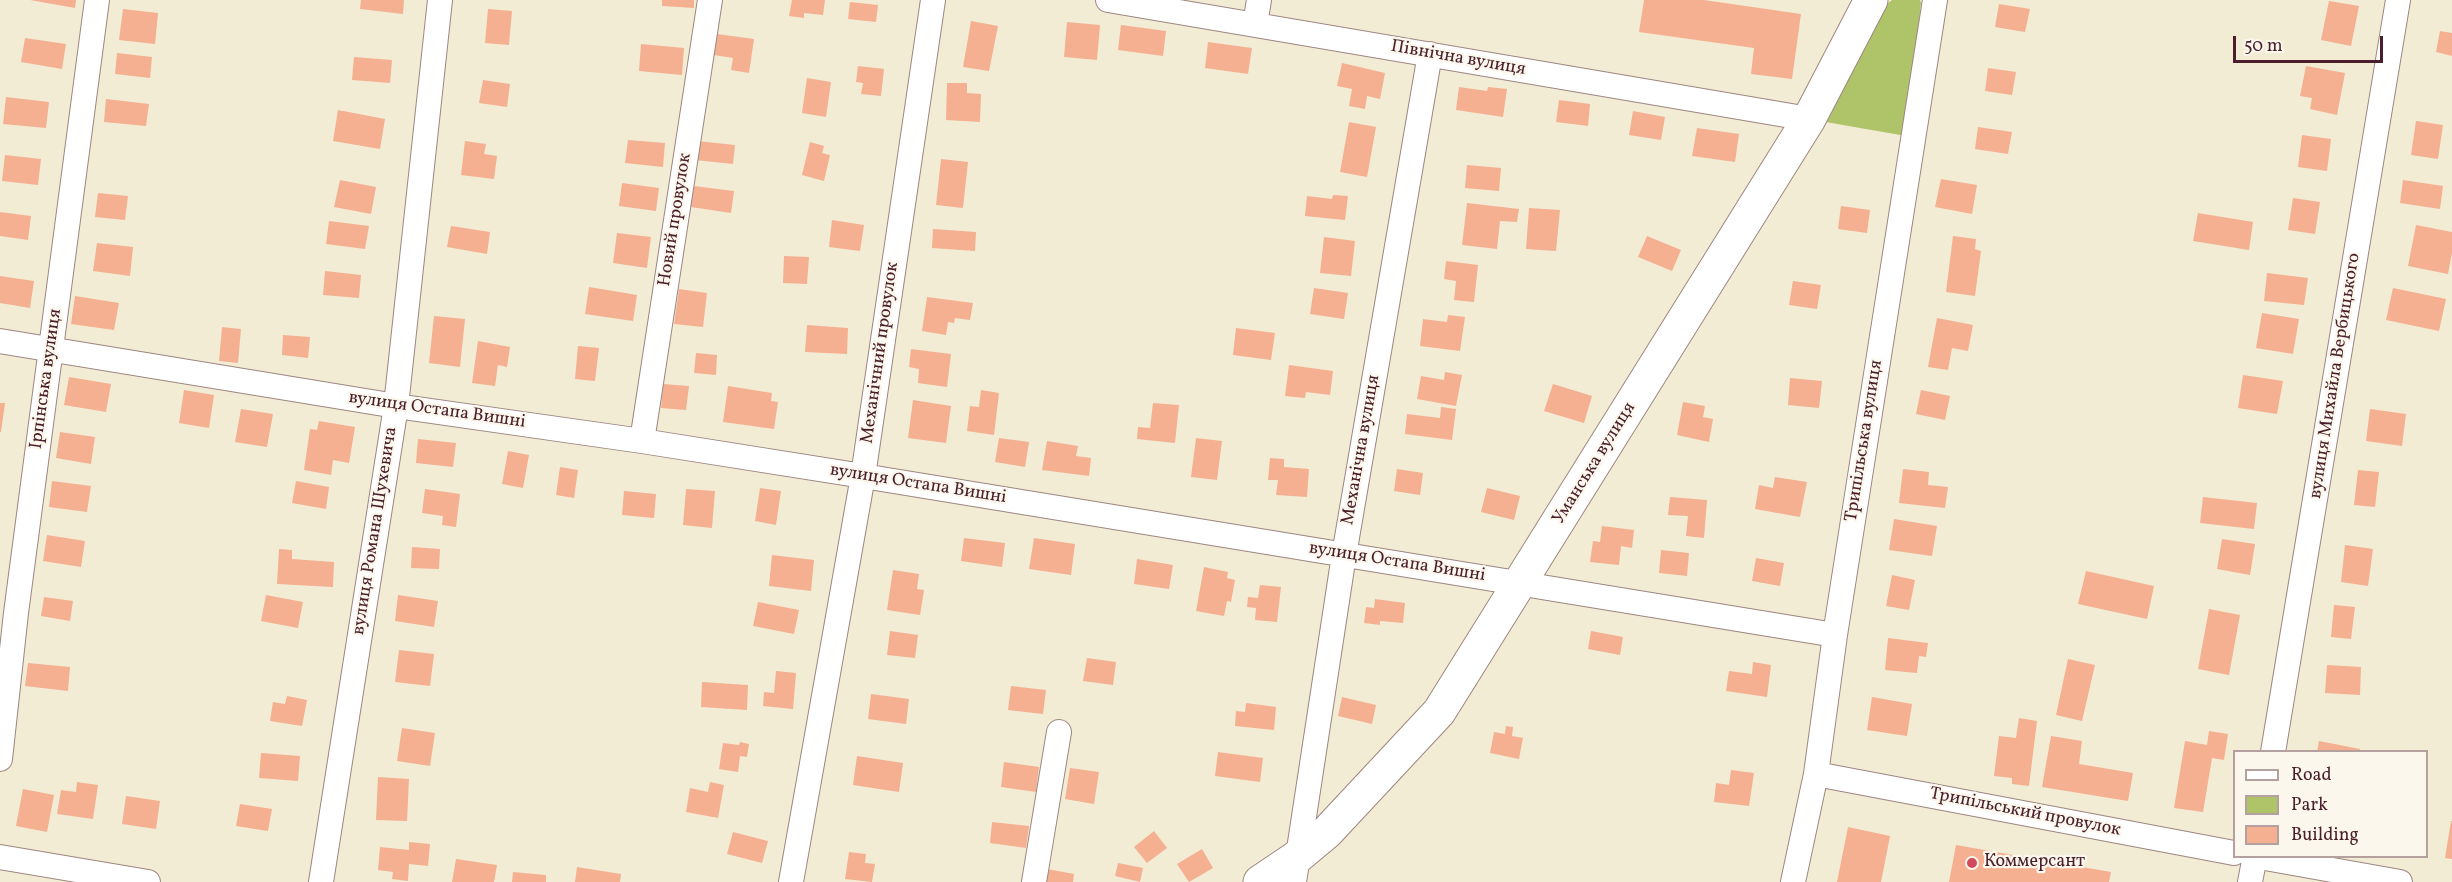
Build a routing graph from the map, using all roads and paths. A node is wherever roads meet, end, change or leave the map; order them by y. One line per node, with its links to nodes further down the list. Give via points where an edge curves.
1 (97, 0): 14 (street, Ірпінська вулиця)
2 (440, 0): 15 (street, вулиця Романа Шухевича)
3 (710, 0): 16 (street, Новий провулок)
4 (933, 0): 17 (street, Механічний провулок)
5 (1108, 0): 10 (street, Північна вулиця)
6 (1259, 0): 10 (street)
7 (1871, 0): 12 (main road, Уманська вулиця)
8 (1935, 0): 20 (street, Трипільська вулиця)
9 (2398, 0): 22 (street, вулиця Михайла Вербицького)
10 (1255, 24): 11 (street, Північна вулиця)
11 (1430, 54): 12 (street, Північна вулиця); 18 (street, Механічна вулиця)
12 (1809, 119): 19 (main road, Уманська вулиця)
13 (0, 341): 14 (street, вулиця Остапа Вишні)
14 (51, 350): 15 (street, вулиця Остапа Вишні); 23 (street, Ірпінська вулиця)
15 (396, 406): 16 (street, вулиця Остапа Вишні); 31 (street, вулиця Романа Шухевича)
16 (642, 441): 17 (street, вулиця Остапа Вишні)
17 (863, 476): 18 (street, вулиця Остапа Вишні); 32 (street, Механічний провулок)
18 (1344, 555): 19 (street, вулиця Остапа Вишні); 29 (street, Механічна вулиця)
19 (1521, 584): 20 (street, вулиця Остапа Вишні); 29 (main road, Уманська вулиця, via 1439,712)
20 (1835, 635): 24 (street, Трипільська вулиця)
21 (1059, 732): 33 (street)
22 (2273, 750)
23 (0, 759)
24 (1816, 774): 25 (street, Трипільський провулок); 35 (street, Трипільська вулиця)
25 (2233, 853)
26 (0, 857): 30 (street)
27 (2255, 858): 36 (street)
28 (2261, 858): 37 (street)
29 (1295, 870): 34 (main road, Уманська вулиця)
30 (148, 882)
31 (321, 882)
32 (791, 882)
33 (1034, 882)
34 (1260, 882)
35 (1793, 882)
36 (2250, 882)
37 (2400, 882)

